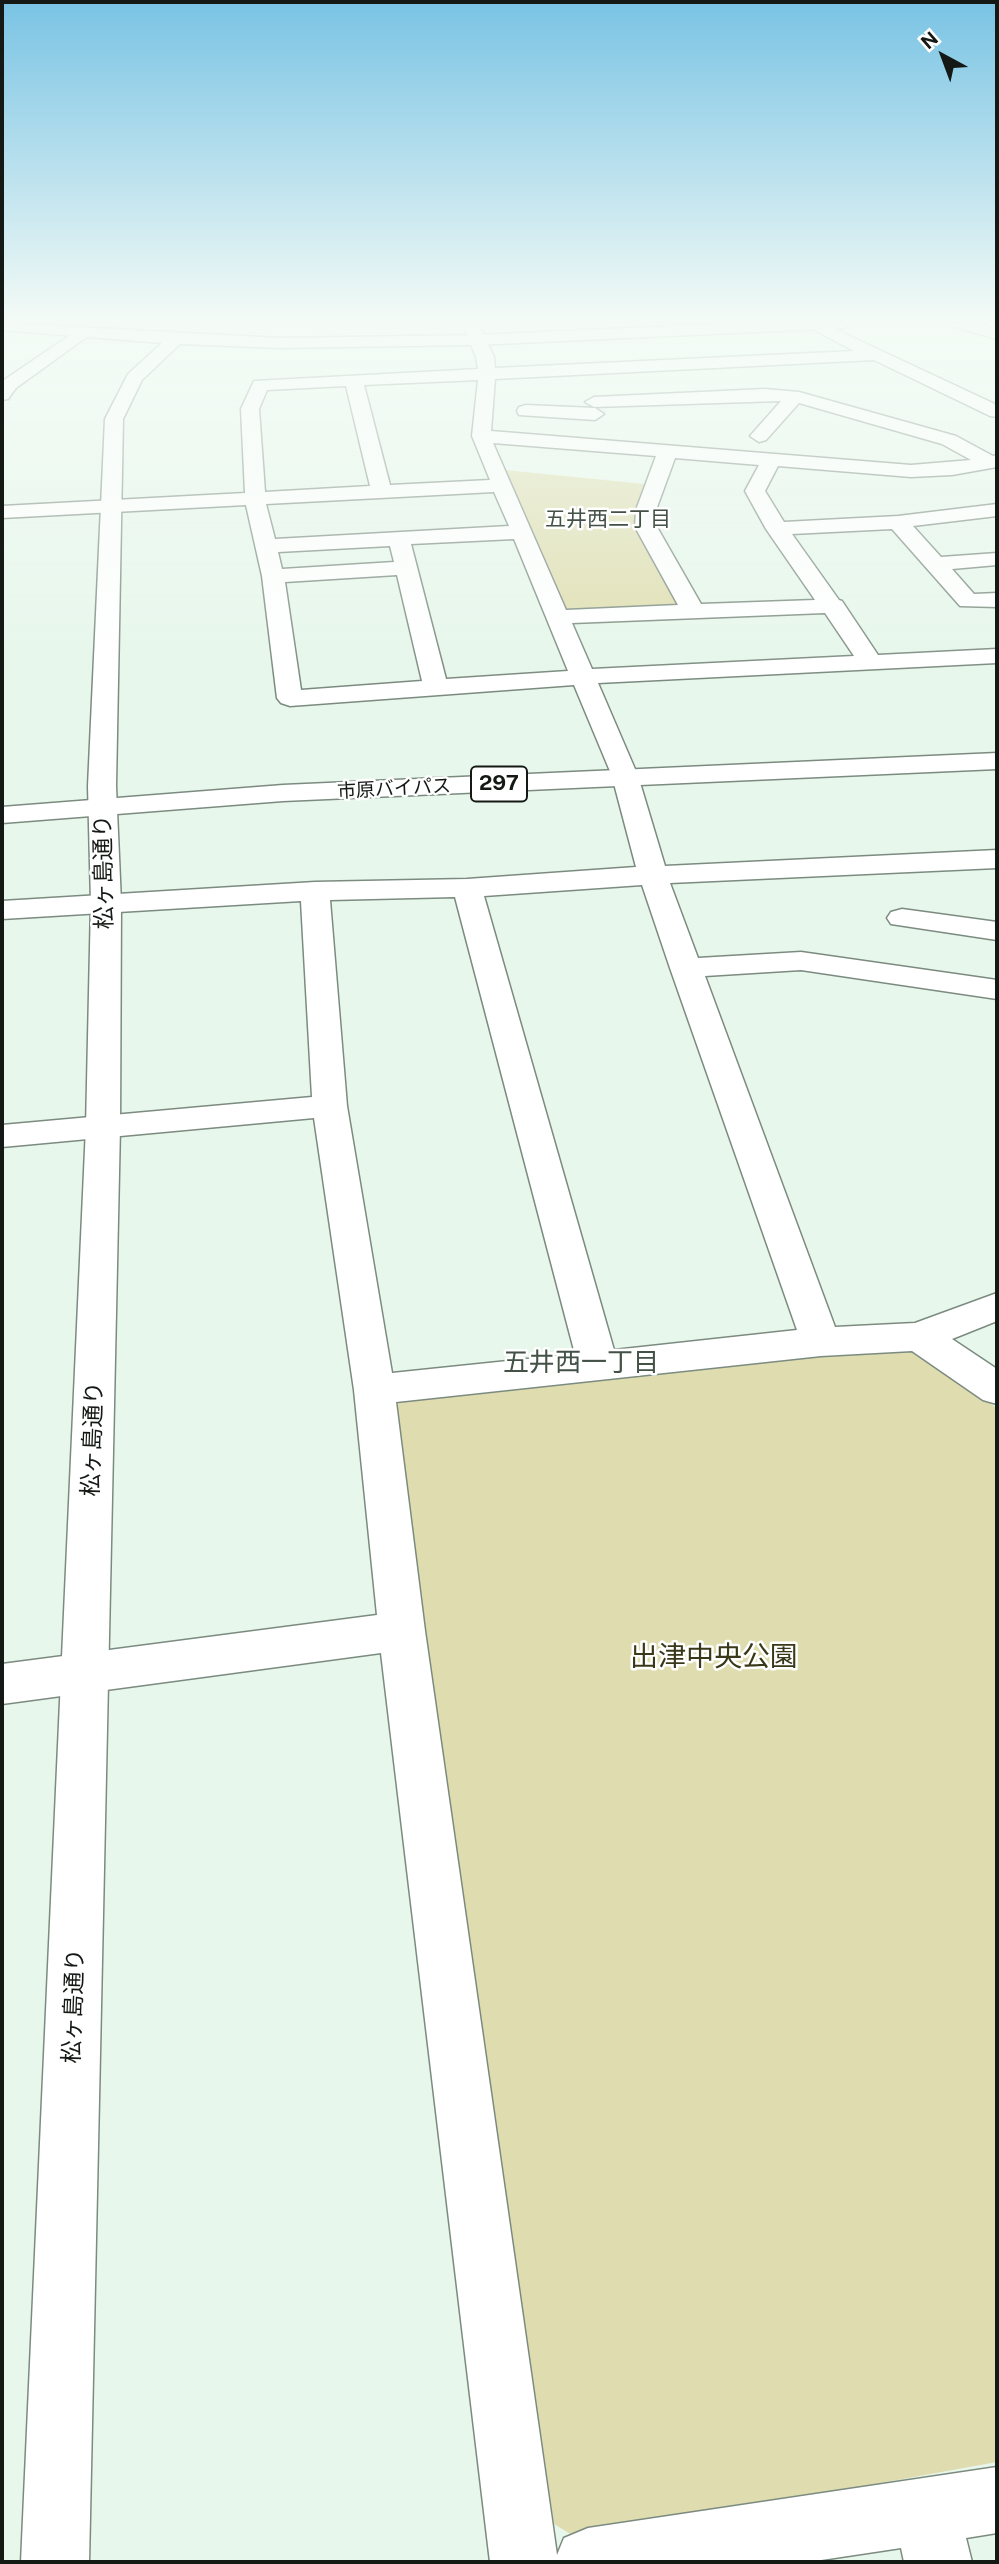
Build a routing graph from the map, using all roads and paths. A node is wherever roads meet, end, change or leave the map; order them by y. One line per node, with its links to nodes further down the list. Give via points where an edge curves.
1 (113, 443): 14 (main road, 松ヶ島通り)
2 (252, 443): 13 (main road)
3 (370, 443): 12 (main road)
4 (484, 443): 11 (main road)
5 (579, 443): 7 (main road)
6 (955, 443): 10 (main road)
7 (599, 444): 8 (main road)
8 (668, 451): 9 (main road); 28 (main road, via 646,510 646,527)
9 (772, 459): 10 (main road, via 911,471); 18 (main road, via 755,491)
10 (994, 461)
11 (502, 485): 12 (main road); 19 (main road)
12 (382, 492): 13 (main road)
13 (255, 499): 14 (main road); 21 (main road)
14 (111, 505): 16 (main road); 38 (main road, 松ヶ島通り)
15 (997, 510): 17 (main road)
16 (2, 512)
17 (898, 522): 18 (main road); 23 (main road)
18 (777, 528): 27 (main road)
19 (523, 532): 20 (main road); 29 (main road)
20 (399, 540): 21 (main road); 24 (main road)
21 (265, 546): 25 (main road)
22 (997, 559): 23 (main road)
23 (936, 564): 26 (main road, via 968,601)
24 (407, 568): 25 (main road); 33 (main road)
25 (273, 576): 33 (main road, via 290,698)
26 (997, 600)
27 (834, 606): 28 (main road); 31 (main road)
28 (693, 611): 29 (main road)
29 (556, 617): 32 (main road)
30 (997, 656): 31 (main road)
31 (872, 664): 32 (main road)
32 (581, 677): 33 (main road); 36 (main road)
33 (436, 687)
34 (997, 745): 36 (main road, 市原バイパス / 297)
35 (997, 761): 36 (main road, 市原バイパス / 297)
36 (621, 769): 38 (main road, 市原バイパス / 297, via 283,793); 41 (main road)
37 (2, 792): 38 (main road, 市原バイパス / 297)
38 (102, 796): 39 (main road, 市原バイパス / 297); 45 (main road, 松ヶ島通り)
39 (2, 815)
40 (991, 860): 41 (main road); 43 (main road)
41 (653, 875): 42 (main road); 49 (main road)
42 (467, 888): 44 (main road); 57 (main road)
43 (997, 889)
44 (315, 891): 45 (main road); 51 (main road)
45 (106, 903): 46 (main road); 52 (main road, 松ヶ島通り)
46 (2, 910)
47 (902, 918): 48 (main road)
48 (997, 931)
49 (686, 968): 50 (main road, via 802,961); 56 (main road)
50 (997, 989)
51 (330, 1106): 52 (main road); 59 (main road)
52 (103, 1127): 53 (main road); 61 (main road, 松ヶ島通り)
53 (2, 1136)
54 (997, 1306): 55 (main road)
55 (919, 1337): 56 (main road); 58 (main road)
56 (821, 1342): 57 (main road)
57 (598, 1365): 59 (main road)
58 (997, 1389)
59 (374, 1390): 60 (main road)
60 (402, 1631): 61 (main road); 66 (main road)
61 (85, 1673): 62 (main road); 65 (main road, 松ヶ島通り)
62 (2, 1684)
63 (997, 2500): 64 (main road)
64 (932, 2537): 67 (main road)
65 (55, 2562)
66 (524, 2562)
67 (588, 2562)

